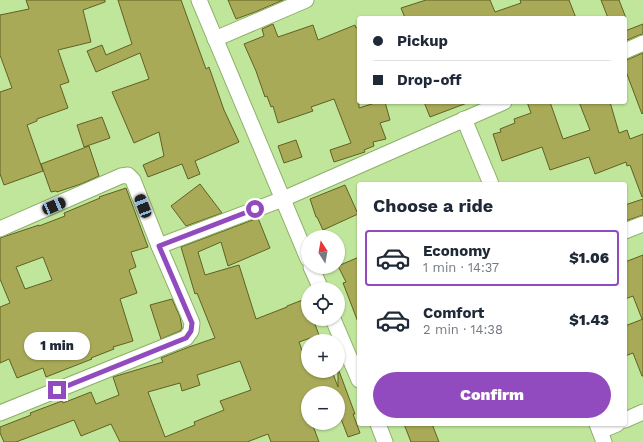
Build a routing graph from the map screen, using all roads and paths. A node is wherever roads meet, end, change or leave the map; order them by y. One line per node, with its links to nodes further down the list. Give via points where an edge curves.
1 (199, 0): 3 (street)
2 (306, 0): 3 (street)
3 (216, 39): 9 (street)
4 (643, 43): 5 (street)
5 (627, 49)
6 (499, 104): 7 (street)
7 (464, 119): 8 (street); 9 (street)
8 (490, 182)
9 (283, 199): 13 (street); 14 (street)
10 (643, 224): 12 (street)
11 (0, 229): 14 (street, via 128,175 133,180)
12 (627, 231)
13 (301, 242)
14 (159, 246): 18 (street, via 192,323 191,331 186,338)
15 (336, 326): 16 (street)
16 (357, 375)
17 (643, 412): 19 (street)
18 (0, 413)
19 (627, 419)
20 (379, 426): 23 (street)
21 (612, 426): 22 (street)
22 (600, 432)
23 (384, 442)

